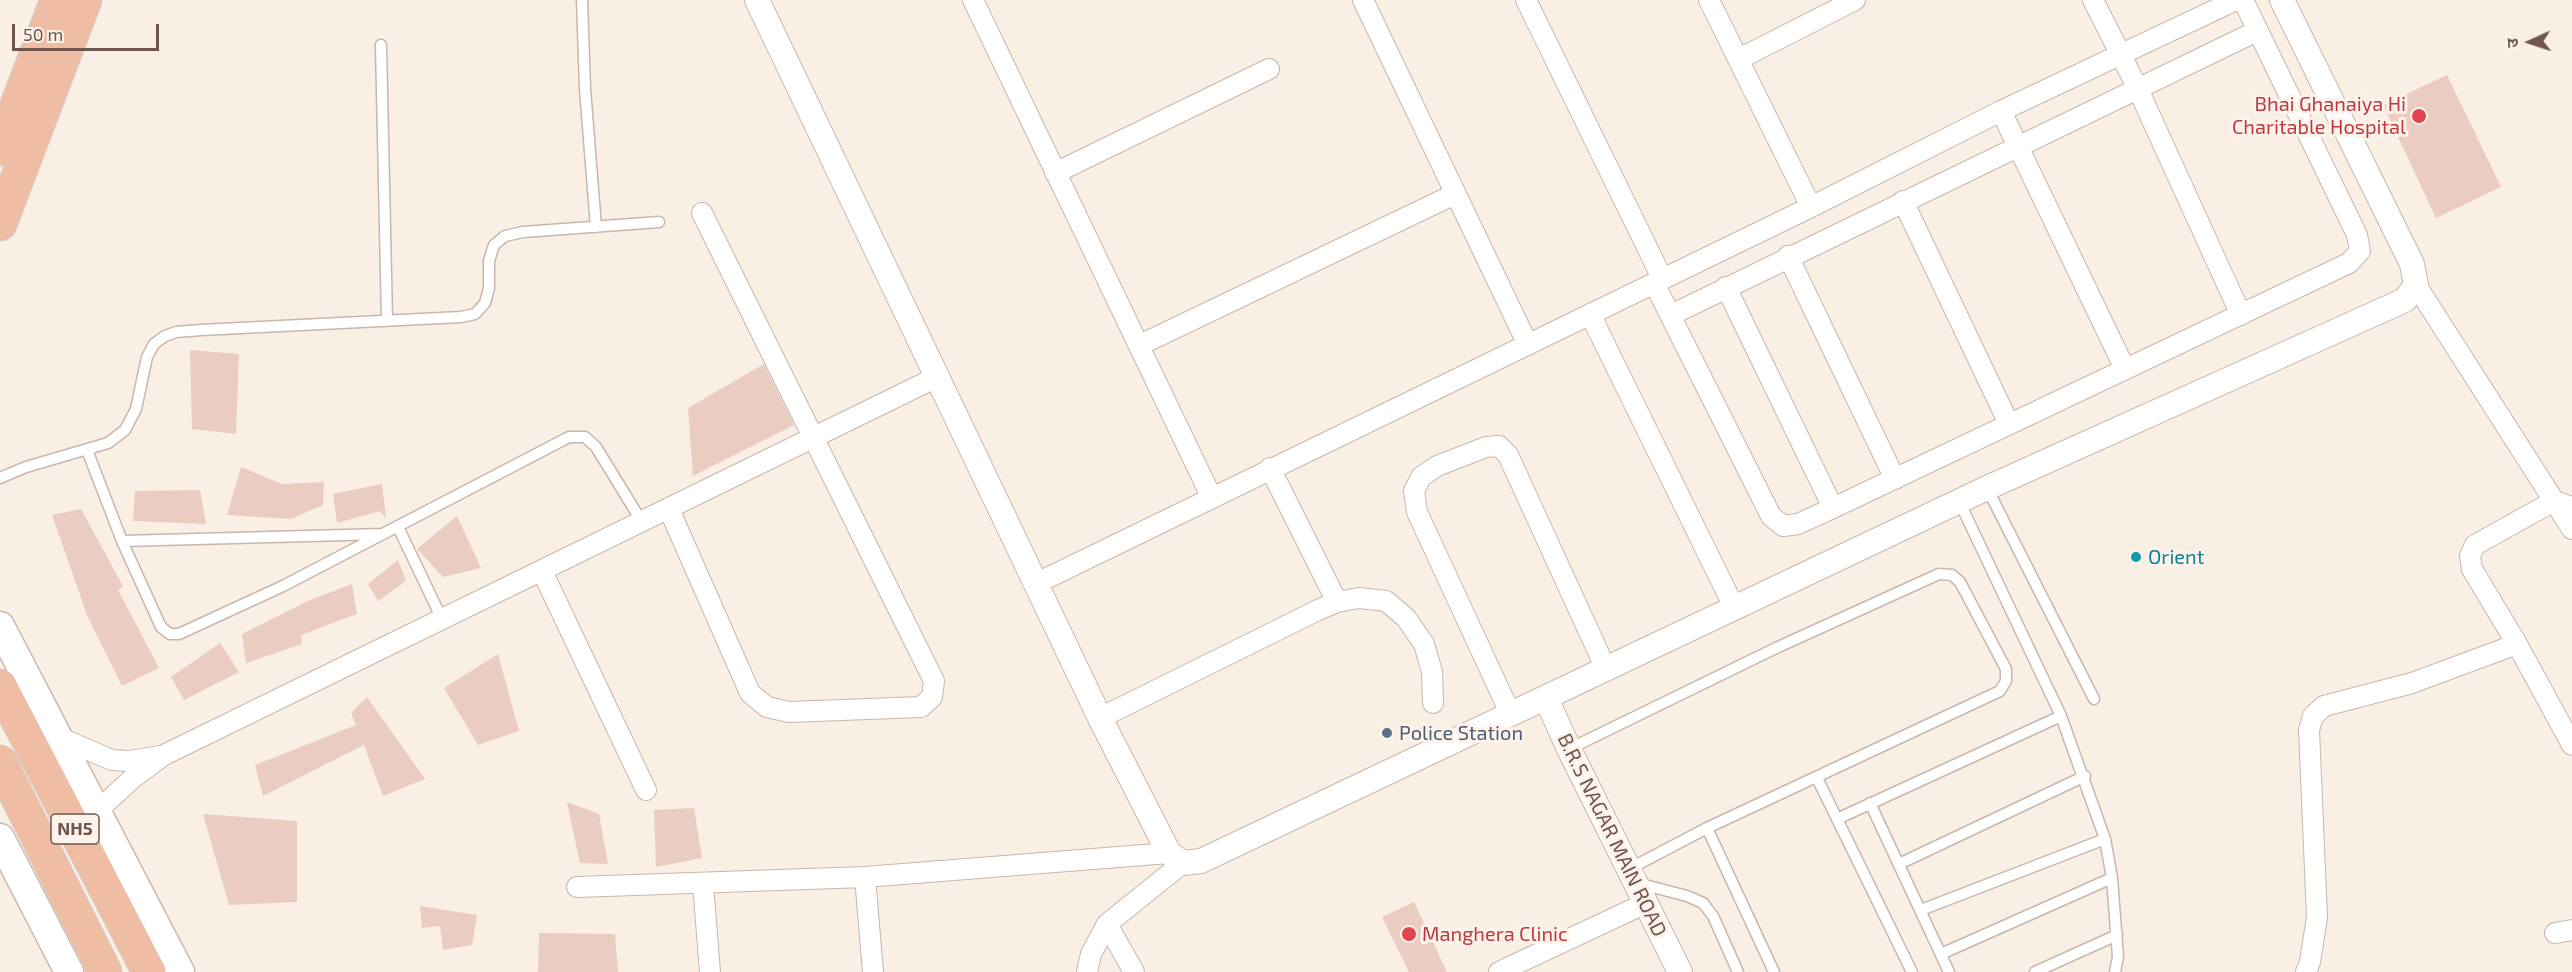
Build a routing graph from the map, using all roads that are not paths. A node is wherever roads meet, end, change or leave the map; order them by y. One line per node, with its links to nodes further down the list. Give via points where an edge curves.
1 (57, 0): 22 (highway)
2 (86, 0): 29 (highway)
3 (582, 0): 30 (lane)
4 (757, 0): 42 (street)
5 (1363, 0): 24 (street)
6 (1526, 0): 32 (street)
7 (1709, 0): 17 (street)
8 (1856, 0): 17 (street)
9 (2093, 0): 16 (street)
10 (2236, 0): 16 (street)
11 (2243, 0): 14 (street)
12 (2282, 0): 33 (street, via 2412,264)
13 (979, 2): 23 (street)
14 (2256, 31): 19 (street); 37 (street, via 2357,236 2360,251 2349,263)
15 (381, 45): 38 (lane)
16 (2120, 54): 19 (street); 20 (street)
17 (1738, 59): 26 (street)
18 (1269, 69): 23 (street)
19 (2137, 87): 21 (street); 37 (street)
20 (2001, 111): 21 (street); 26 (street)
21 (2017, 147): 25 (street); 41 (street)
22 (0, 149)
23 (1055, 173): 39 (street)
24 (1455, 195): 39 (street); 40 (street)
25 (1903, 201): 31 (street); 43 (street)
26 (1811, 207): 32 (street)
27 (702, 213): 44 (street)
28 (659, 222): 30 (lane)
29 (0, 224)
30 (596, 227): 38 (lane, via 505,236 494,245 485,303 475,314)
31 (1788, 256): 34 (street); 48 (street)
32 (1658, 281): 35 (street); 36 (street)
33 (2415, 285): 49 (street, via 2405,300); 52 (street)
34 (1726, 287): 36 (street); 53 (street)
35 (1590, 314): 40 (street); 63 (street)
36 (1671, 315): 53 (street, via 1771,516 1783,526 1798,524)
37 (2241, 315): 41 (street)
38 (387, 320): 45 (lane, via 201,330 165,336 154,344 147,357 136,409 125,430 108,443)
39 (1140, 345): 50 (street)
40 (1528, 345): 46 (street)
41 (2125, 369): 43 (street)
42 (939, 376): 44 (street); 61 (street)
43 (2009, 424): 48 (street)
44 (814, 436): 54 (street); 54 (street, via 934,681 932,697 921,707 789,712 767,708 750,693)
45 (87, 450): 47 (lane); 59 (lane)
46 (1270, 468): 50 (street); 62 (street)
47 (0, 478)
48 (1895, 479): 53 (street)
49 (1987, 488): 51 (street); 70 (lane)
50 (1211, 496): 61 (street)
51 (1959, 501): 63 (street); 73 (lane)
52 (2563, 504): 57 (street); 66 (street, via 2475,545 2470,556 2472,569)
53 (1833, 508)
54 (669, 509): 55 (street)
55 (642, 522): 56 (lane, via 596,447 585,437 569,437); 60 (street)
56 (398, 527): 58 (lane); 64 (lane)
57 (2572, 529)
58 (385, 534): 59 (lane); 59 (lane, via 179,634 170,634 161,627)
59 (122, 541)
60 (542, 571): 64 (street); 82 (street)
61 (1035, 584): 74 (street)
62 (1336, 602): 71 (street, via 1359,598 1386,601 1406,618 1424,644 1432,672); 74 (street)
63 (1734, 607): 67 (street)
64 (442, 619): 78 (street)
65 (0, 626): 75 (main road)
66 (2517, 644): 76 (street); 116 (street, via 2412,683 2324,706 2313,716 2309,730 2317,917)
67 (1606, 669): 69 (street); 72 (street, via 1508,455 1499,446 1486,447 1437,466 1421,477 1414,491 1417,512)
68 (0, 686): 102 (highway, NH5)
69 (1545, 698): 72 (street); 77 (street, B.R.S NAGAR MAIN ROAD)
70 (2094, 699)
71 (1433, 704)
72 (1511, 715): 89 (street, via 1200,861)
73 (2061, 716): 80 (lane); 83 (lane)
74 (1100, 718): 89 (street)
75 (58, 737): 78 (street, via 112,759 129,761); 84 (main road)
76 (2572, 745)
77 (1569, 750): 81 (lane, via 1776,648 1939,574 1952,575 1960,582 2006,669 2006,681 2000,691); 94 (street, B.R.S NAGAR MAIN ROAD)
78 (164, 755): 84 (street)
79 (0, 762): 101 (highway, NH5)
80 (2085, 776): 88 (lane); 90 (lane)
81 (1817, 777): 85 (lane); 86 (lane)
82 (646, 790)
83 (1870, 803): 85 (lane); 90 (lane)
84 (97, 811): 103 (main road)
85 (1837, 819): 112 (lane)
86 (1707, 828): 94 (lane); 111 (lane)
87 (0, 838): 100 (main road)
88 (2105, 839): 92 (lane); 96 (lane)
89 (1176, 858): 91 (street); 97 (street)
90 (1899, 864): 96 (lane)
91 (865, 877): 93 (street); 105 (street)
92 (2112, 878): 98 (lane); 99 (lane)
93 (703, 884): 95 (street); 104 (street)
94 (1637, 885): 108 (street); 109 (street, B.R.S NAGAR MAIN ROAD); 110 (lane, via 1703,903 1713,916)
95 (576, 887)
96 (1921, 910): 99 (lane)
97 (1107, 924): 106 (street, via 1091,954); 107 (street)
98 (2116, 935): 114 (lane); 115 (lane)
99 (1941, 954): 113 (lane)
100 (69, 972)
101 (105, 972)
102 (149, 972)
103 (180, 972)
104 (710, 972)
105 (873, 972)
106 (1087, 972)
107 (1134, 972)
108 (1499, 972)
109 (1680, 972)
110 (1738, 972)
111 (1774, 972)
112 (1912, 972)
113 (1950, 972)
114 (2035, 972)
115 (2115, 972)
116 (2306, 972)

